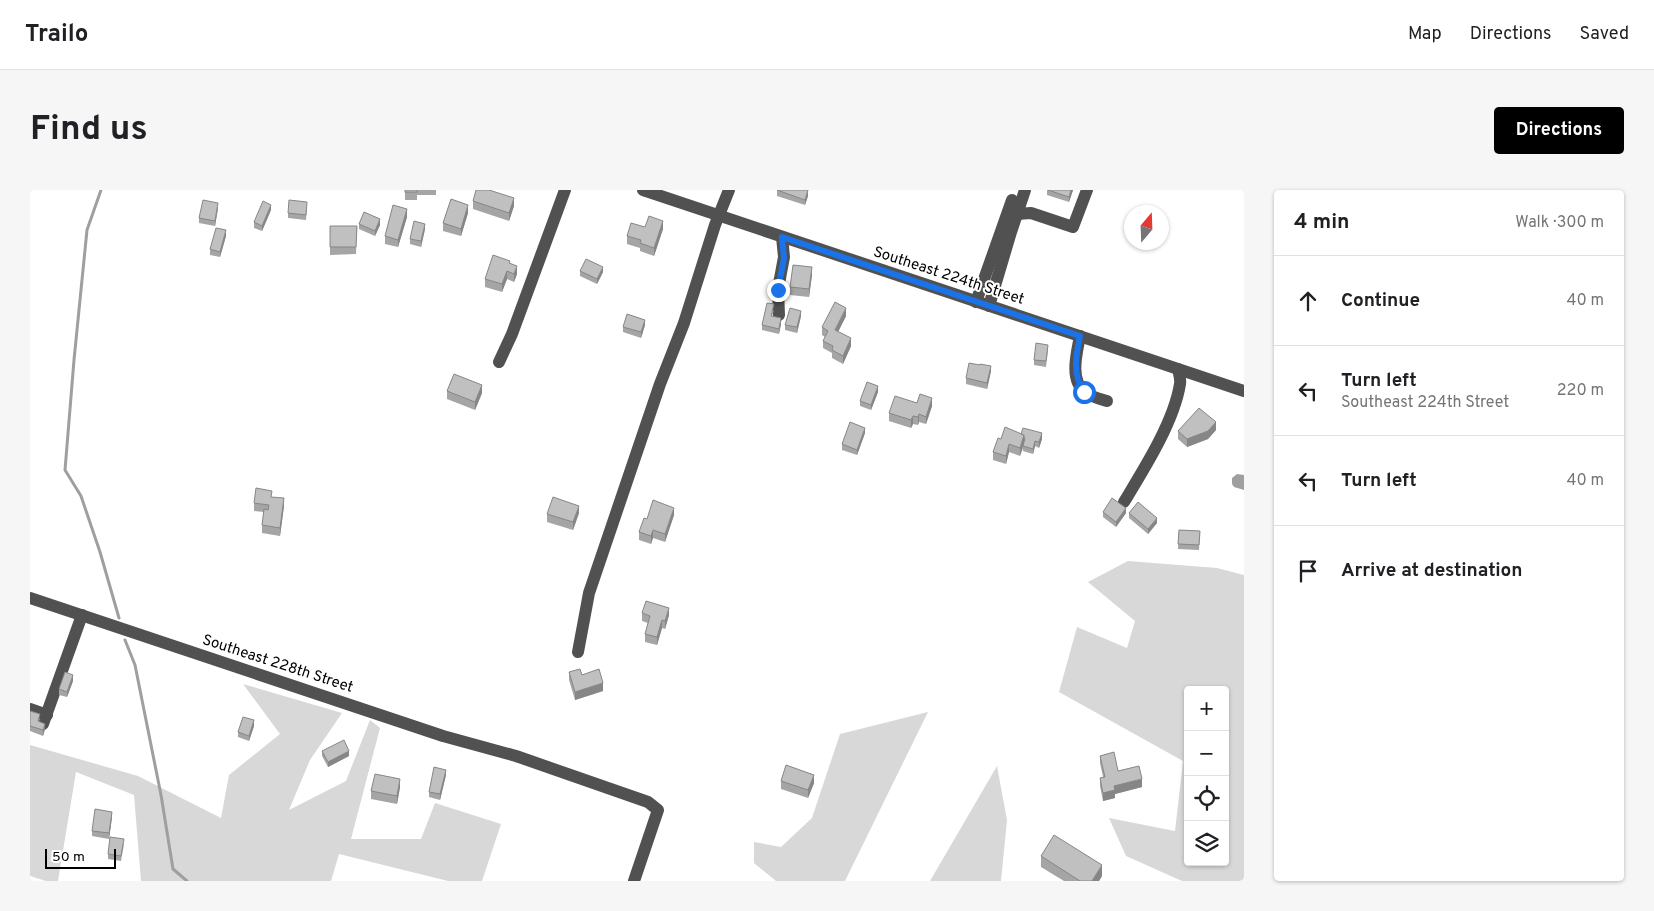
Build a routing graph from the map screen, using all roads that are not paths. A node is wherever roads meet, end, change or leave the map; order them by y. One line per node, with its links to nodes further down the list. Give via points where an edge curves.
1 (565, 190): 14 (street)
2 (643, 190): 8 (street, Southeast 224th Street)
3 (730, 190): 8 (street)
4 (1016, 190): 10 (street)
5 (1025, 190): 7 (street)
6 (1087, 190): 7 (street, via 1073,227 1031,213)
7 (1017, 214): 11 (street)
8 (719, 215): 9 (street, Southeast 224th Street); 21 (street, via 589,593)
9 (782, 237): 10 (street, Southeast 224th Street); 12 (street, via 784,258 778,290)
10 (976, 302): 11 (street, Southeast 224th Street)
11 (989, 306): 13 (street, Southeast 224th Street)
12 (779, 315)
13 (1080, 336): 15 (street, Southeast 224th Street); 17 (street, via 1076,358 1078,383 1084,392)
14 (499, 362)
15 (1178, 369): 16 (street, Southeast 224th Street); 18 (street, via 1180,382 1174,408)
16 (1244, 391)
17 (1107, 401)
18 (1124, 502)
19 (30, 598): 20 (street, Southeast 228th Street)
20 (82, 616): 22 (street, via 45,720); 23 (street, Southeast 228th Street, via 642,800 658,810)
21 (578, 652)
22 (30, 709)
23 (634, 881)

